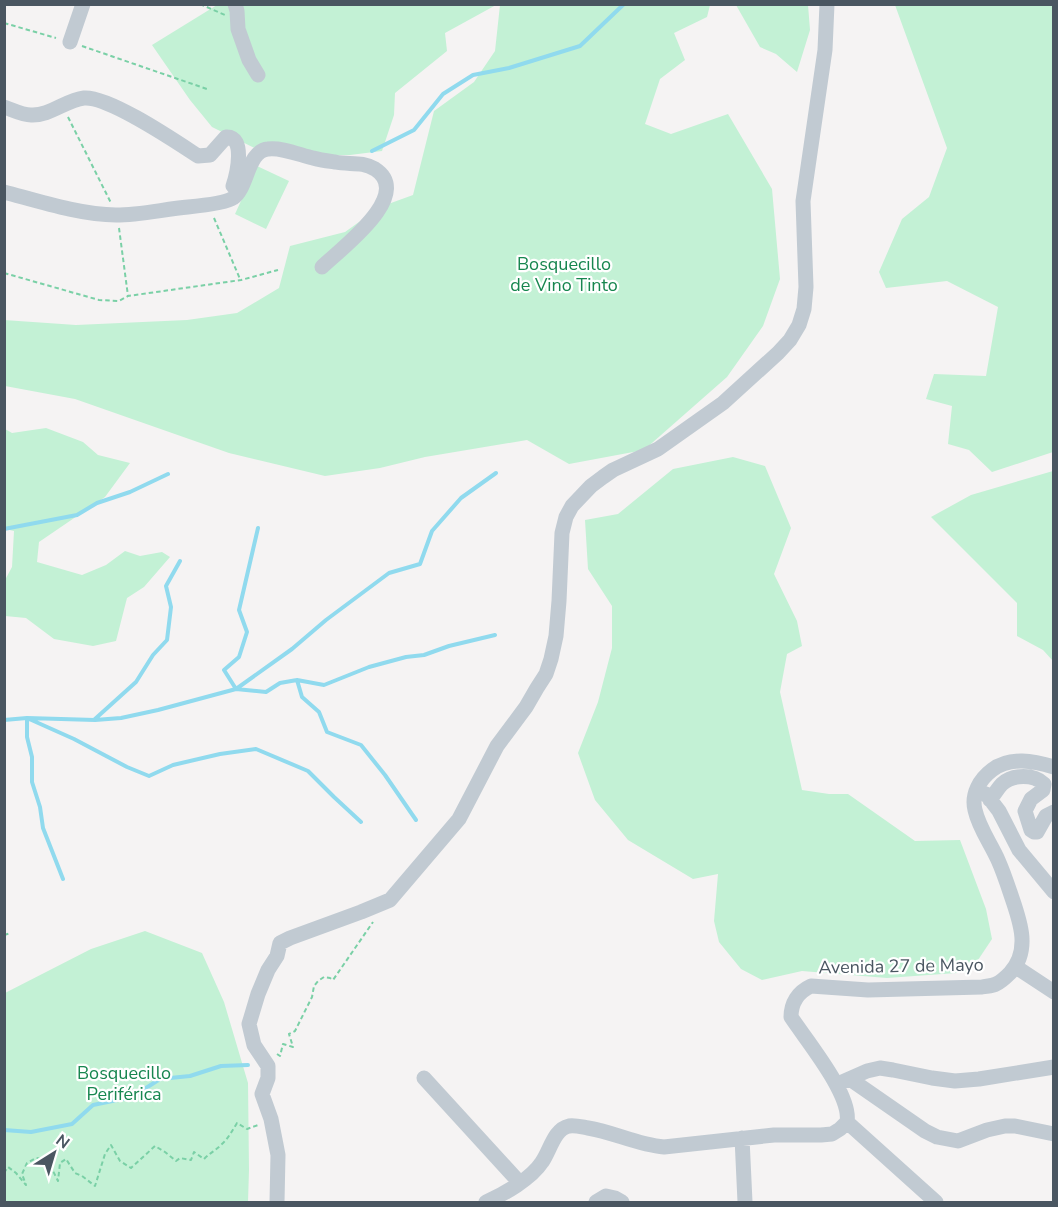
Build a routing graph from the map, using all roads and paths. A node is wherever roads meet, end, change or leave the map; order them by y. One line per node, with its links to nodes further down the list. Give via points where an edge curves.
1 (82, 4): 7 (street)
2 (200, 4): 5 (path)
3 (235, 4): 5 (street)
4 (827, 4): 34 (street, via 825,50 803,201 806,287 799,325 778,353 723,403 658,449 608,474 572,506 562,532 556,636 546,674 497,746 459,819 390,900 280,944 249,1024 254,1045 268,1066 262,1094)
5 (237, 20): 8 (street, via 249,60)
6 (4, 23): 7 (path)
7 (70, 42): 9 (path)
8 (258, 75)
9 (207, 89)
10 (62, 105): 11 (street, via 31,115); 13 (street, via 82,98 104,102 198,156 210,155 226,137 232,137 238,147 236,177 233,188); 14 (path)
11 (4, 107)
12 (4, 192): 14 (street, via 60,207)
13 (216, 203): 14 (street); 15 (street, via 232,199 258,153 268,149 360,163 375,169 387,188 384,199 372,220); 18 (path)
14 (117, 215): 19 (path)
15 (322, 267)
16 (278, 270): 18 (path)
17 (4, 273): 19 (path, via 99,300 119,301)
18 (241, 280): 19 (path)
19 (128, 296)
20 (1053, 767): 21 (street, via 1029,760 1011,762 998,765)
21 (978, 784): 22 (street); 28 (street, via 974,809 999,862 1023,936 1022,955)
22 (990, 800): 23 (street, via 1004,782 1034,777 1044,784 1025,811 1031,830 1037,832); 24 (street, via 1018,850)
23 (1053, 812)
24 (1053, 892)
25 (378, 918): 30 (path, via 333,980 324,977 314,986 296,1031 289,1034 293,1047 283,1044 280,1056)
26 (11, 933): 27 (path)
27 (4, 935)
28 (1016, 967): 29 (street); 33 (street, Avenida 27 de Mayo, via 996,984 982,987 804,989 793,1002 791,1017)
29 (1053, 992)
30 (275, 1052)
31 (1053, 1067): 33 (street, via 955,1081 880,1068)
32 (424, 1077): 39 (street)
33 (843, 1082): 35 (street, Avenida 27 de Mayo); 36 (street, via 937,1137 958,1141 1005,1126)
34 (271, 1119): 38 (path, via 247,1129 237,1123 220,1147 204,1159 194,1152 190,1160 176,1161 154,1146 131,1168 120,1161 111,1145 95,1186 75,1173 66,1159 60,1163 58,1181 41,1158 27,1163 22,1174 26,1185 8,1167); 40 (street, via 278,1155)
35 (846, 1122): 37 (street, via 832,1134); 45 (street)
36 (1053, 1134)
37 (742, 1138): 39 (street, via 664,1147 601,1130 569,1126 556,1137 542,1164); 44 (street)
38 (4, 1173)
39 (520, 1183): 41 (street)
40 (277, 1203)
41 (486, 1203)
42 (596, 1203): 43 (street, via 606,1196)
43 (622, 1203)
44 (745, 1203)
45 (936, 1203)

